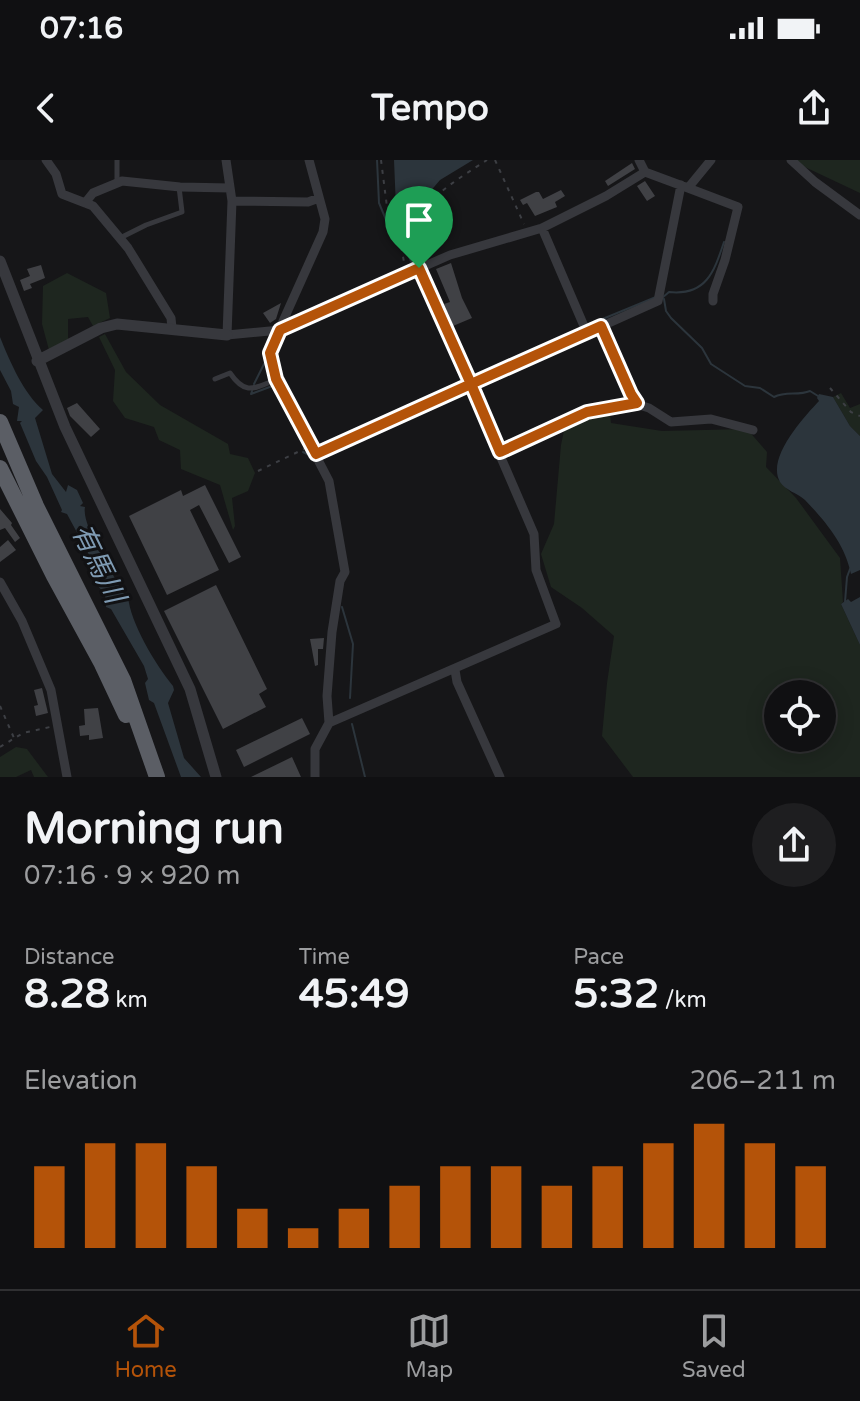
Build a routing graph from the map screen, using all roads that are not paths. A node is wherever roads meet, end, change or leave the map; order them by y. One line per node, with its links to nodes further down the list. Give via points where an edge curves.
1 (46, 160): 15 (street, via 62,194)
2 (117, 160): 9 (lane)
3 (226, 160): 12 (street)
4 (309, 160): 13 (street)
5 (639, 160): 8 (street)
6 (711, 160): 11 (street)
7 (791, 160): 16 (street)
8 (645, 172): 11 (street); 17 (street)
9 (116, 183): 10 (street); 15 (street, via 93,193)
10 (179, 187): 12 (street); 18 (lane, via 182,212)
11 (684, 187): 21 (street, via 738,207); 22 (street, via 658,301)
12 (230, 188): 14 (street)
13 (317, 199): 14 (street); 24 (street, via 325,219 323,232)
14 (232, 201): 26 (street)
15 (85, 203): 18 (street)
16 (860, 215)
17 (542, 228): 19 (street); 25 (street)
18 (119, 239): 23 (street, via 171,318)
19 (419, 268): 24 (street); 30 (street)
20 (1, 271): 27 (street)
21 (713, 301)
22 (601, 326): 25 (street); 31 (street)
23 (172, 328): 26 (street); 27 (street, via 117,324)
24 (280, 330): 26 (street); 29 (street, via 270,355)
25 (587, 333): 30 (street)
26 (227, 335)
27 (37, 361): 43 (street, via 190,689)
28 (215, 379): 29 (lane, via 230,373 248,389)
29 (276, 379): 34 (street)
30 (471, 384): 34 (street); 35 (street)
31 (637, 403): 33 (street, via 671,422 711,419); 35 (street, via 587,412)
32 (0, 422): 42 (highway, via 123,680)
33 (753, 430)
34 (314, 452): 39 (street, via 329,481 345,572 332,632)
35 (500, 452): 38 (street, via 534,534 536,570 556,624)
36 (0, 468): 41 (highway, via 123,707)
37 (0, 582): 40 (street, via 51,690)
38 (455, 670): 39 (street); 45 (street)
39 (329, 723): 44 (street, via 315,749)
40 (67, 777)
41 (148, 777)
42 (157, 777)
43 (216, 777)
44 (315, 777)
45 (500, 777)

